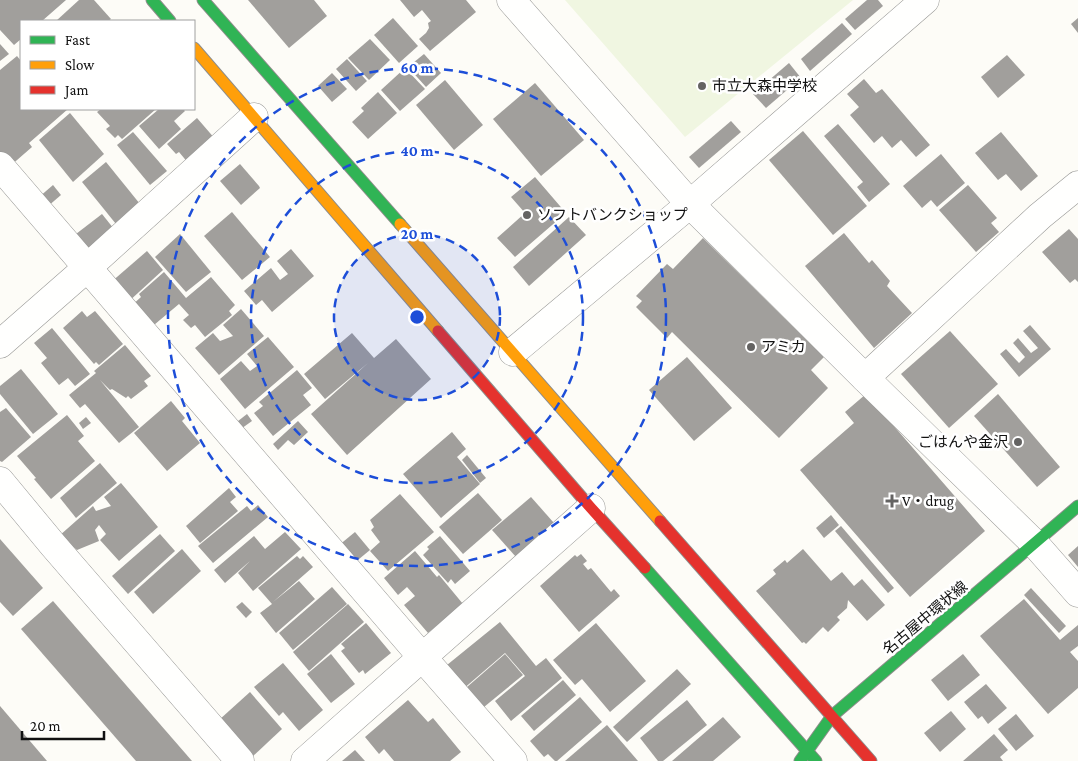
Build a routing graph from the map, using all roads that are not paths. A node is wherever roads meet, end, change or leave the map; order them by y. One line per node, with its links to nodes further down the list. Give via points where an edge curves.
1 (152, 0): 5 (street)
2 (203, 0): 13 (street)
3 (511, 0): 10 (street)
4 (925, 0): 10 (street)
5 (169, 20)
6 (195, 49): 7 (street)
7 (254, 117): 11 (street); 17 (street)
8 (0, 166): 11 (street)
9 (1078, 185): 14 (street, via 1040,216)
10 (690, 204): 13 (street); 14 (street)
11 (88, 267): 12 (street); 20 (street)
12 (0, 344)
13 (513, 352): 21 (street)
14 (865, 378): 18 (street)
15 (0, 481): 23 (street)
16 (1078, 506): 18 (street, 名古屋中環状線)
17 (591, 508): 20 (street); 22 (street)
18 (1034, 544): 19 (street); 21 (street, 名古屋中環状線)
19 (1078, 593)
20 (423, 658): 24 (street); 25 (street)
21 (832, 716): 22 (street, 名古屋中環状線); 28 (street)
22 (807, 750): 26 (street, 名古屋中環状線); 27 (street)
23 (240, 761)
24 (305, 761)
25 (514, 761)
26 (800, 761)
27 (816, 761)
28 (871, 761)

